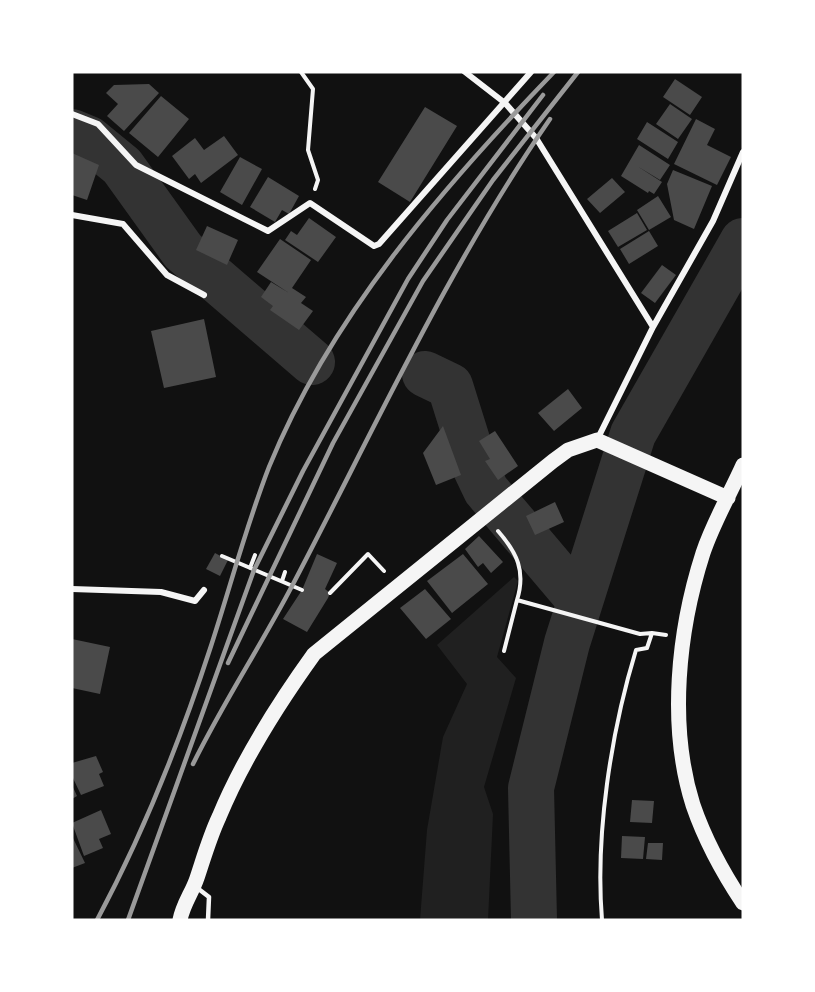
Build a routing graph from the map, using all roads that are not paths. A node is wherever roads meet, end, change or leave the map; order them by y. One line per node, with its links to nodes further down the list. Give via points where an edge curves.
1 (465, 72): 3 (street)
2 (531, 72): 3 (street)
3 (505, 103): 4 (street, via 374,246 310,203 268,231 136,165 98,124); 8 (street, via 546,152)
4 (72, 114)
5 (743, 152): 8 (street, via 713,221)
6 (72, 215): 7 (street, via 123,224 167,275)
7 (204, 295)
8 (653, 327): 9 (street)
9 (604, 442): 11 (main road); 14 (main road, via 568,450 314,654 253,748 219,816)
10 (743, 465): 11 (main road)
11 (728, 498): 15 (main road, via 704,550 692,591 684,639 680,708 684,767 693,805)
12 (72, 589): 13 (street, via 161,592 195,601)
13 (204, 590)
14 (194, 886): 16 (main road); 17 (lane, via 209,897)
15 (743, 903)
16 (180, 920)
17 (208, 920)

